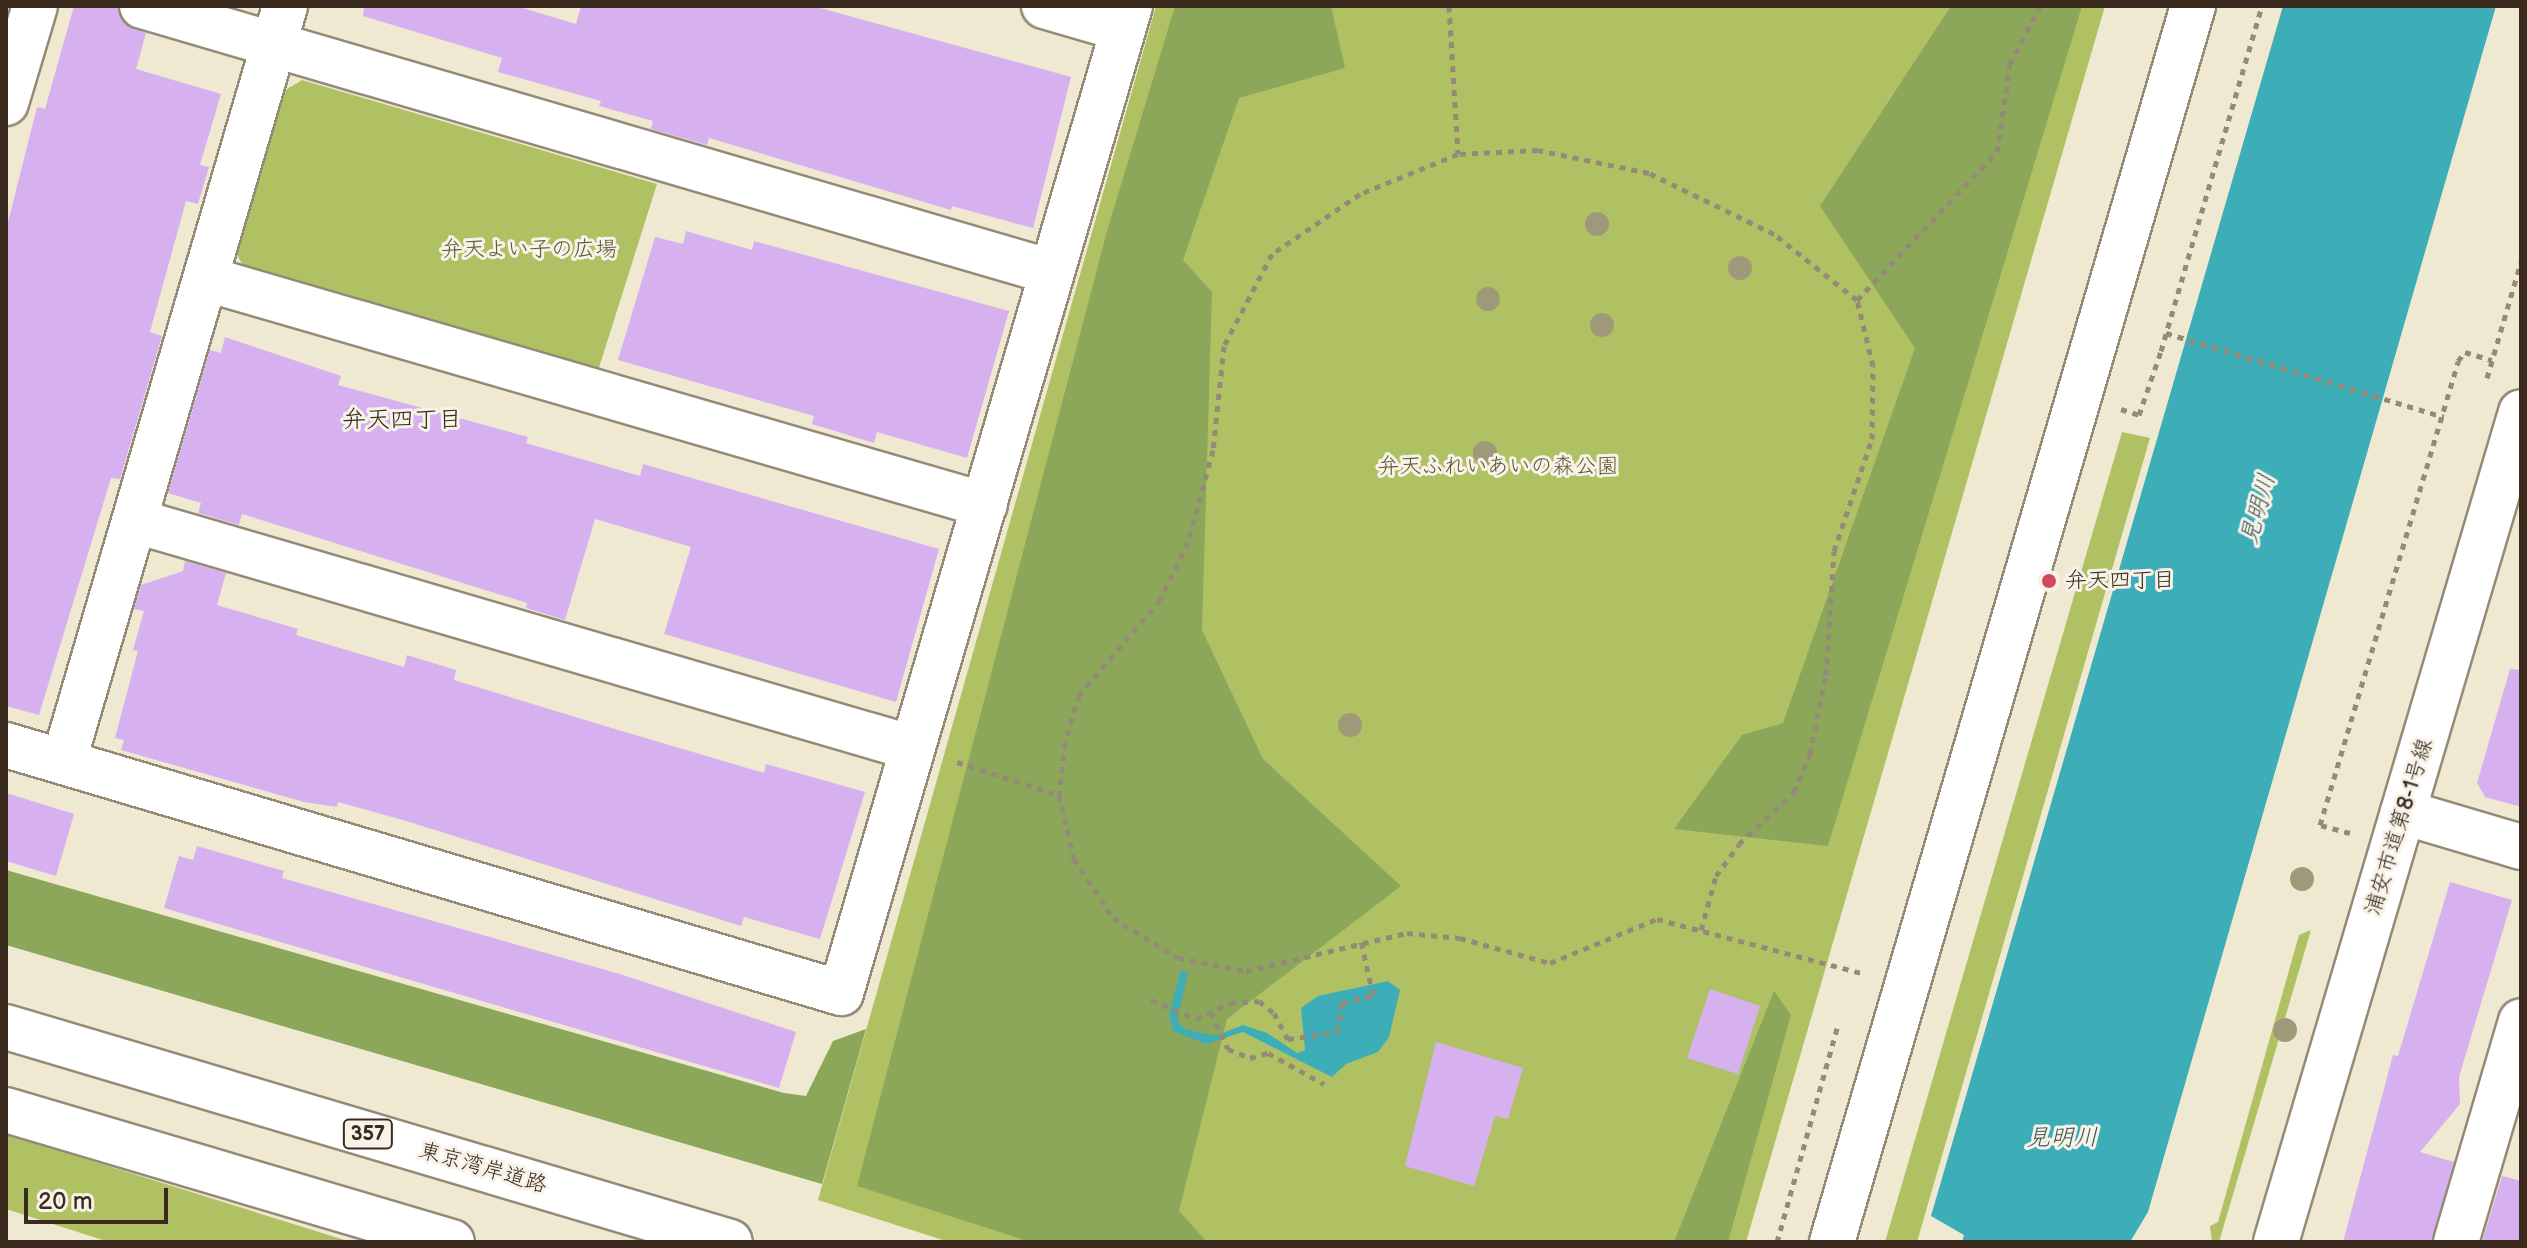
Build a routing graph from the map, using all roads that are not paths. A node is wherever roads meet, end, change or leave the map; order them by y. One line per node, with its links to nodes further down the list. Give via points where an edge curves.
1 (35, 6): 7 (main road)
2 (142, 6): 6 (main road)
3 (1044, 6): 5 (main road)
4 (2193, 6): 24 (main road)
5 (1127, 17): 8 (main road)
6 (279, 26): 8 (main road); 9 (main road)
7 (6, 103)
8 (1051, 272): 11 (main road)
9 (207, 279): 11 (main road); 12 (main road)
10 (2521, 412): 16 (main road, 浦安市道第8-1号線)
11 (985, 505): 14 (main road)
12 (136, 521): 14 (main road); 15 (main road)
13 (6, 745): 15 (main road)
14 (913, 748): 15 (main road, via 841,993)
15 (64, 760)
16 (2403, 812): 17 (main road); 25 (main road, 浦安市道第8-1号線)
17 (2521, 847)
18 (2521, 1021): 20 (main road)
19 (6, 1027): 23 (main road, 東京湾岸道路 / 357)
20 (2509, 1105): 26 (main road)
21 (6, 1110): 22 (main road)
22 (452, 1242)
23 (730, 1242)
24 (1832, 1242)
25 (2276, 1242)
26 (2456, 1242)

